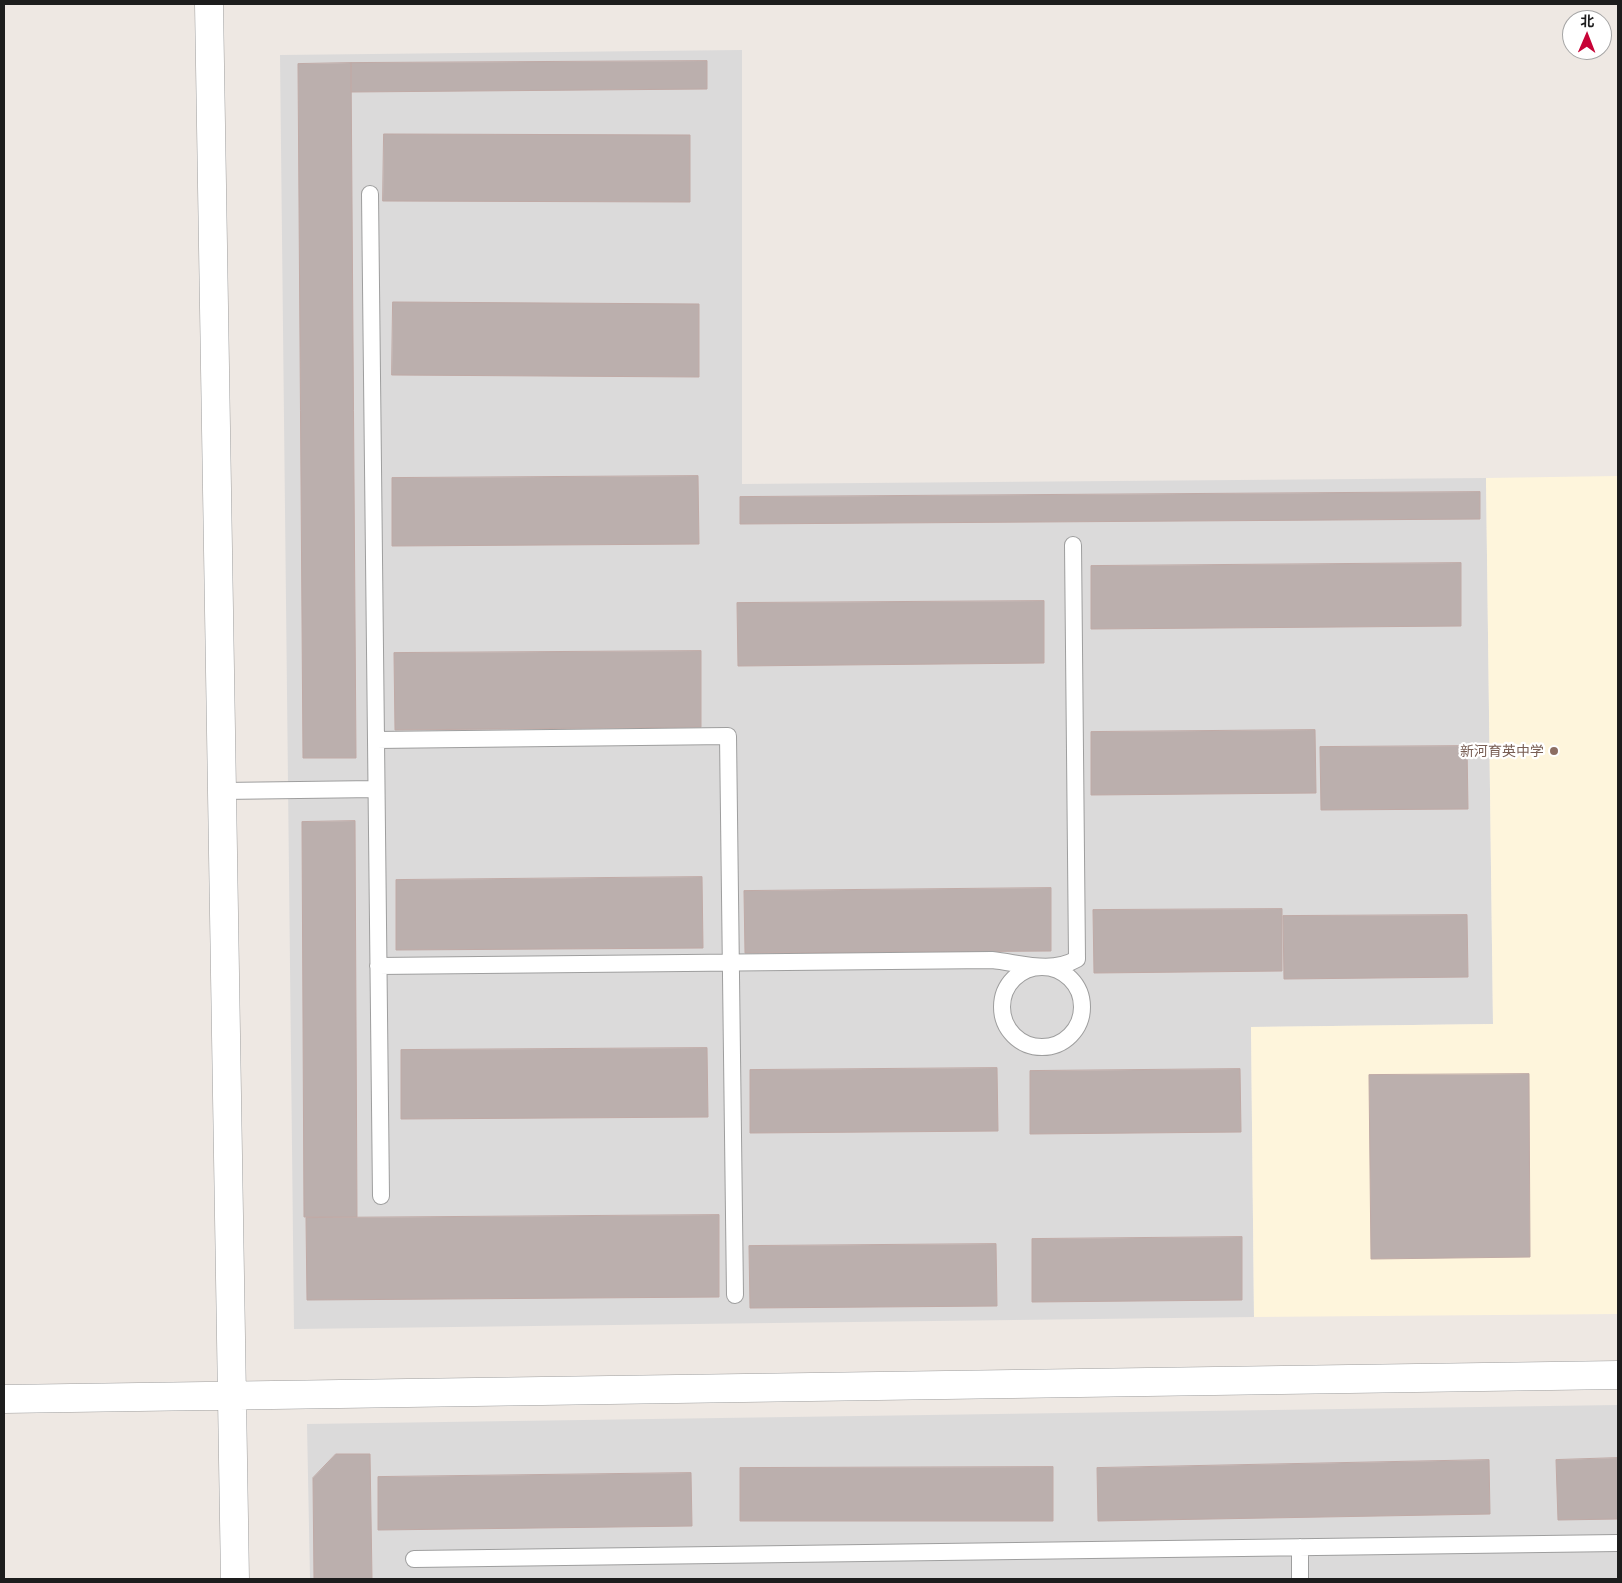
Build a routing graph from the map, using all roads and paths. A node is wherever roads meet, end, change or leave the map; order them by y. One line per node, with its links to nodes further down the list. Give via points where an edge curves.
1 (209, 4): 6 (street)
2 (370, 194): 4 (lane)
3 (1073, 546): 9 (lane, via 1077,959 1067,965)
4 (376, 740): 5 (lane); 7 (lane, via 728,736)
5 (376, 789): 6 (lane); 8 (lane)
6 (222, 791): 13 (street)
7 (731, 962): 8 (lane); 9 (lane, via 992,960); 11 (lane)
8 (378, 966): 10 (lane)
9 (1043, 968): 9 (lane, via 1057,970 1069,978 1082,1002 1076,1028 1055,1045 1042,1047 1029,1045 1012,1033 1003,1014 1002,1000 1017,976)
10 (381, 1196)
11 (735, 1295)
12 (1618, 1375): 13 (street)
13 (232, 1396): 14 (street); 18 (street)
14 (4, 1399)
15 (1618, 1542): 16 (lane)
16 (1300, 1547): 17 (lane); 19 (lane)
17 (414, 1559)
18 (235, 1579)
19 (1300, 1579)

